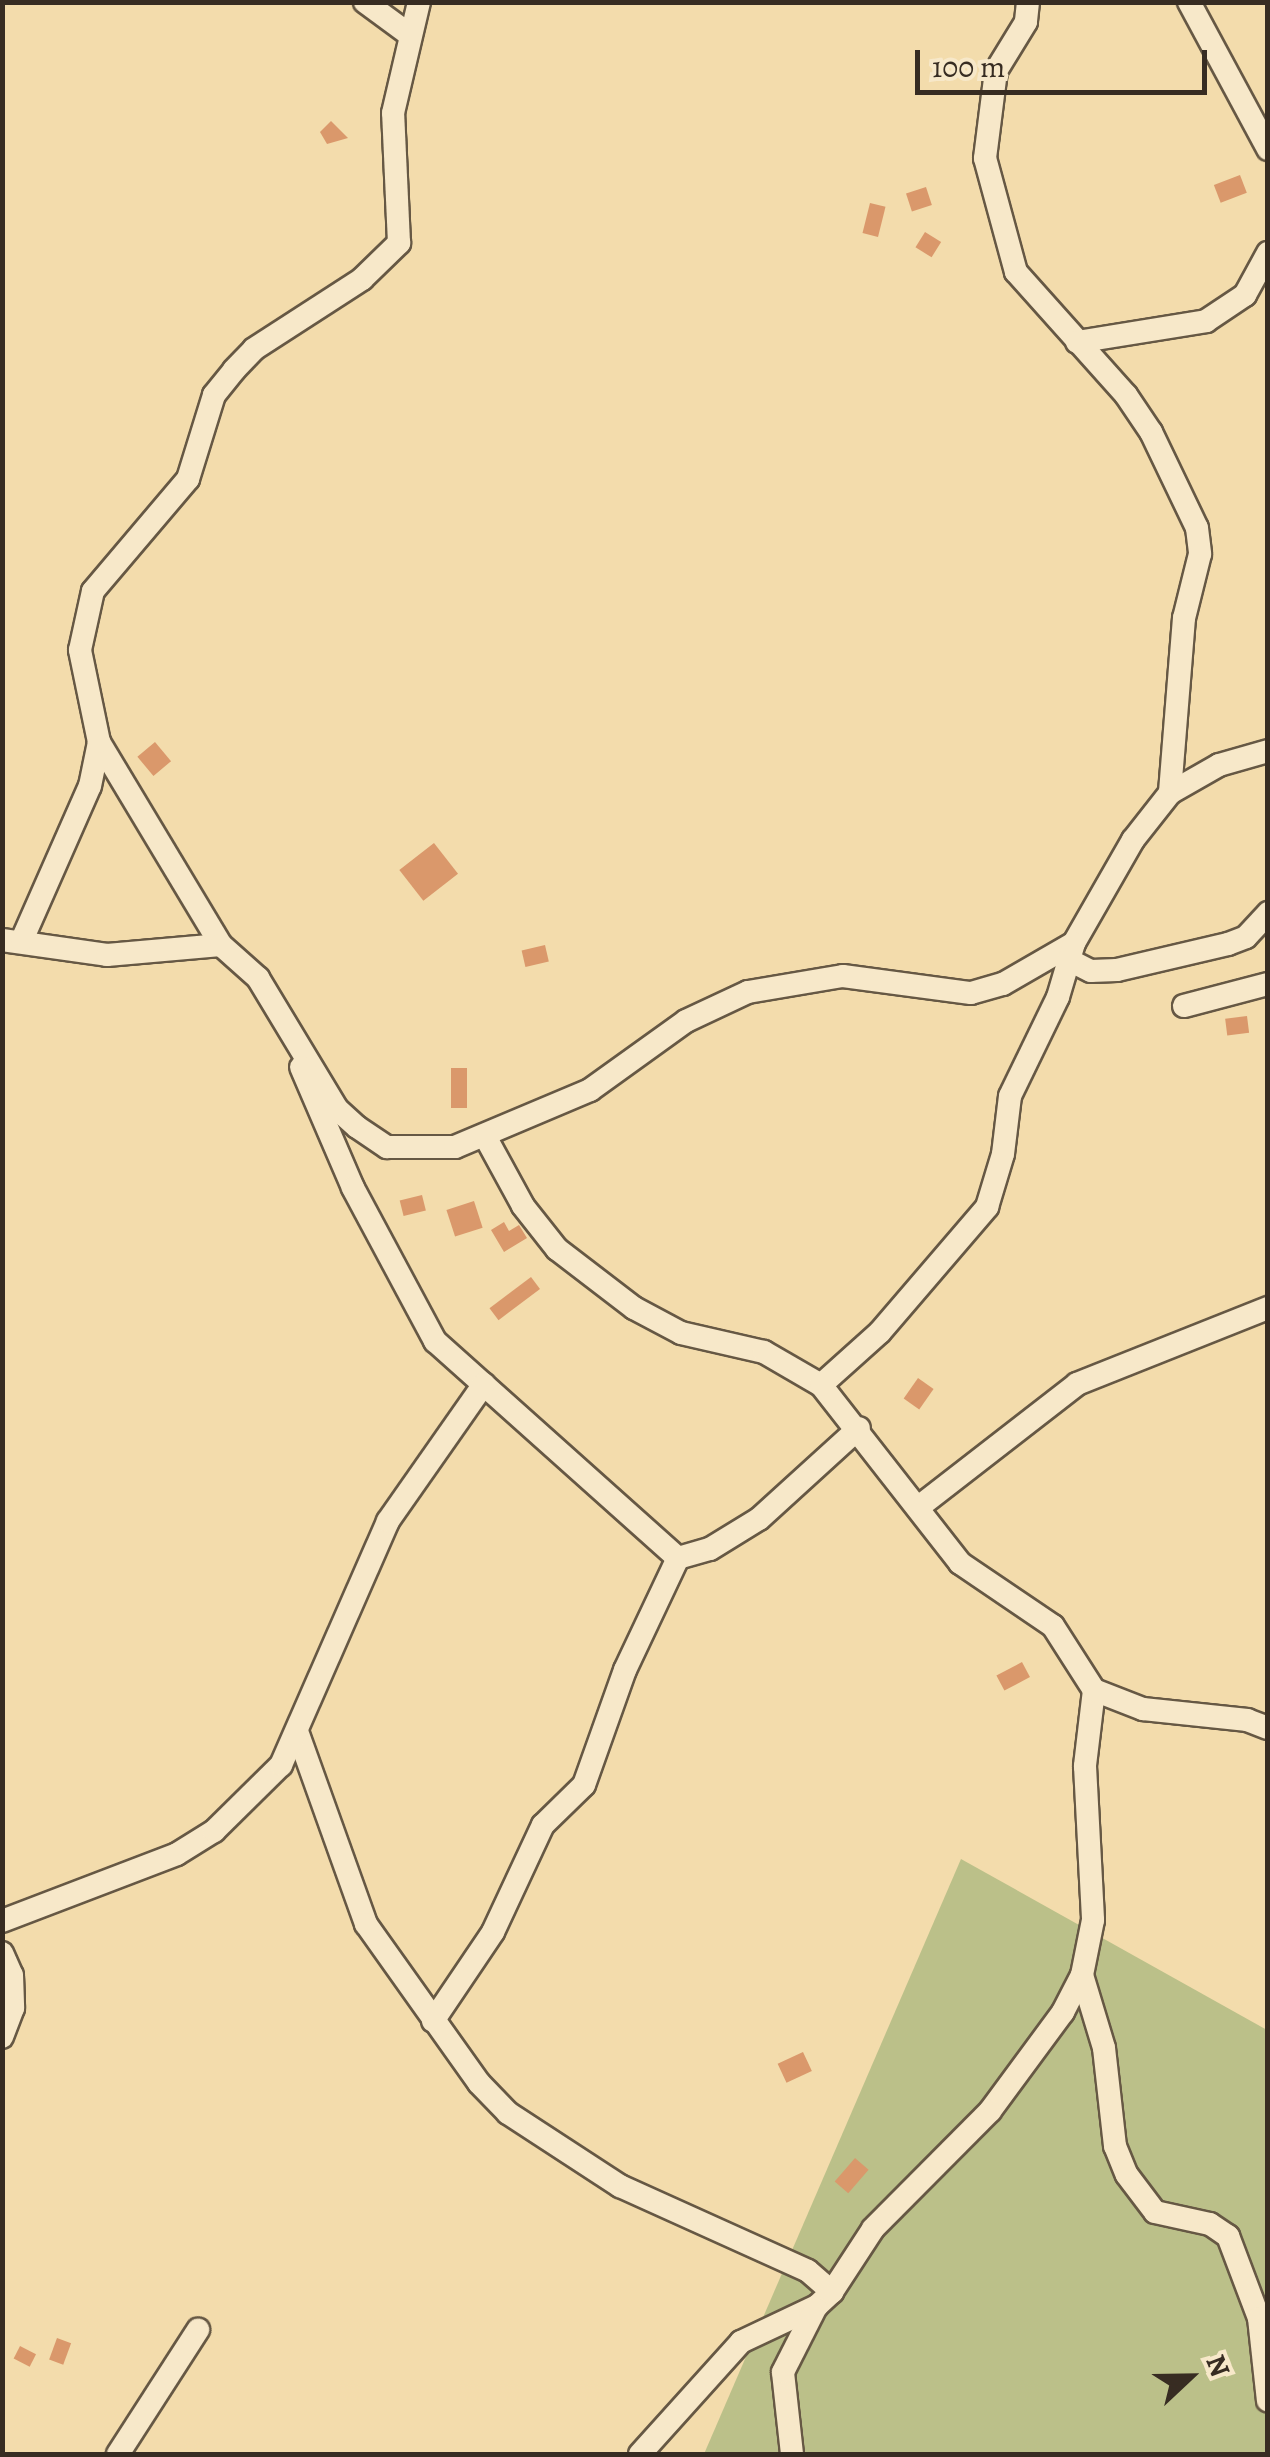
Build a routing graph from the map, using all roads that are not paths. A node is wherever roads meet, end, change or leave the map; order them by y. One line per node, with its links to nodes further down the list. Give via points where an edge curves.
1 (365, 2): 5 (street)
2 (420, 2): 5 (street)
3 (1028, 2): 8 (street, via 1026,22 996,71 985,158 1016,272)
4 (1189, 2): 6 (street)
5 (410, 35): 9 (street, via 392,113 399,243 362,279 254,349 234,370 214,395 188,479 93,591 80,650)
6 (1268, 149)
7 (1268, 254): 8 (street, via 1245,294 1206,321)
8 (1078, 342): 11 (street, via 1151,432 1196,528 1200,554 1184,618)
9 (98, 742): 13 (street, via 74,834); 14 (street)
10 (1266, 759): 11 (street, via 1218,765)
11 (1170, 793): 15 (street, via 1133,840)
12 (1267, 916): 15 (street, via 1246,937 1117,970 1090,971)
13 (12, 940): 14 (street, via 107,955)
14 (221, 946): 18 (street, via 258,978)
15 (1072, 952): 19 (street, via 971,994 843,976 748,992 686,1022 590,1090); 22 (street, via 1010,1096 987,1207 880,1332)
16 (1268, 984): 17 (street)
17 (1184, 1006)
18 (286, 1021): 19 (street, via 337,1109 387,1147 413,1152); 21 (street, via 316,1110 436,1341)
19 (486, 1138): 22 (street, via 523,1206 557,1249 634,1308 681,1332 764,1352)
20 (1268, 1308): 24 (street, via 1077,1384)
21 (484, 1384): 25 (street); 28 (street, via 388,1521 349,1600)
22 (821, 1385): 23 (street)
23 (859, 1428): 24 (street); 25 (street, via 759,1519 710,1549)
24 (920, 1506): 26 (street, via 960,1563 1053,1626)
25 (678, 1558): 32 (street, via 624,1670 584,1786 543,1824 492,1932)
26 (1094, 1690): 27 (street, via 1143,1709); 31 (street, via 1084,1766 1093,1920)
27 (1268, 1728)
28 (298, 1734): 29 (street, via 281,1765 178,1854); 32 (street, via 366,1924)
29 (2, 1921)
30 (2, 1952): 33 (street, via 12,1974 13,2008)
31 (1082, 1975): 34 (street, via 1035,2054 990,2110 872,2229); 36 (street, via 1104,2048 1116,2146 1127,2175 1154,2212 1210,2224 1228,2236 1259,2318)
32 (433, 2021): 34 (street, via 479,2083 522,2122 620,2186 808,2272)
33 (2, 2038)
34 (824, 2299): 38 (street, via 741,2342); 39 (street, via 783,2372)
35 (198, 2330): 37 (street)
36 (1268, 2401)
37 (118, 2454)
38 (640, 2454)
39 (792, 2454)

